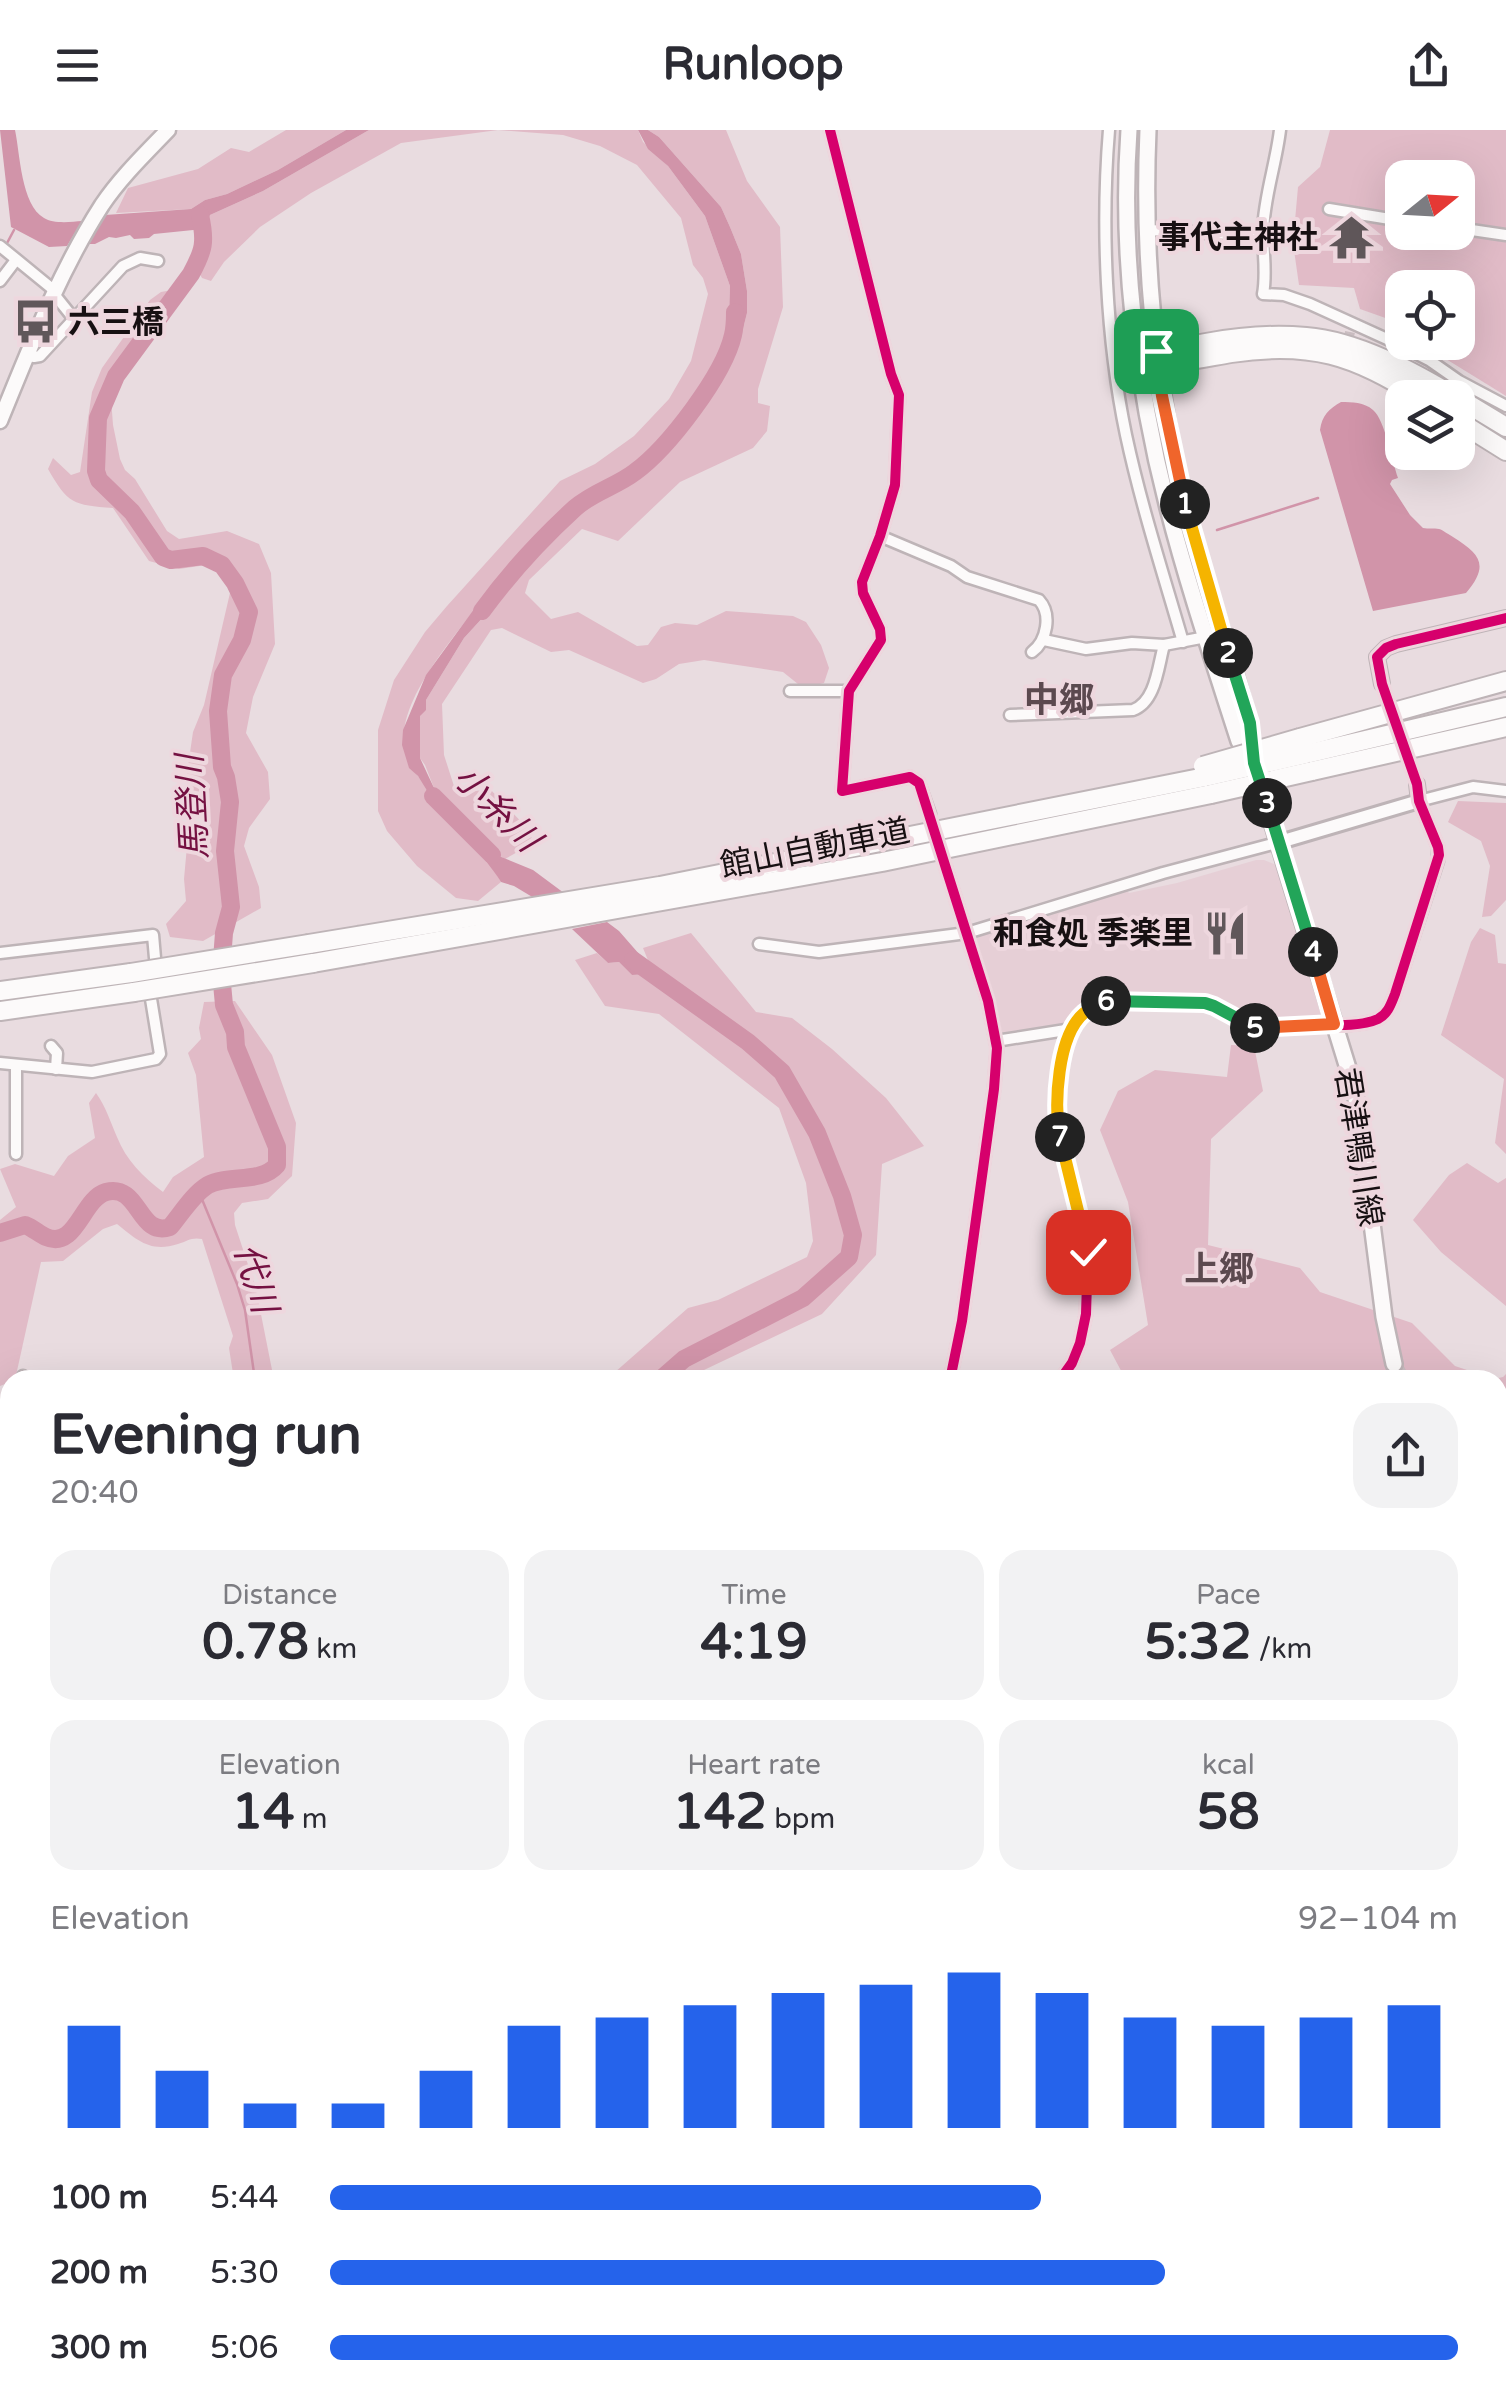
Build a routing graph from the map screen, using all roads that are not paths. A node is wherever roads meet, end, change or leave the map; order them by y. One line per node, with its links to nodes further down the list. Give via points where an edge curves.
1 (168, 130): 17 (main road, via 103,204)
2 (830, 130): 29 (street, via 899,395 895,485)
3 (1109, 130): 33 (street, via 1107,281 1116,364 1142,505)
4 (1129, 130): 20 (main road, 君津鴨川線, via 1126,226)
5 (1148, 130): 9 (main road, 君津鴨川線)
6 (1280, 130): 11 (street)
7 (1329, 209): 8 (street)
8 (1385, 218)
9 (1148, 230): 11 (street); 20 (main road, 君津鴨川線)
10 (1475, 231): 12 (street)
11 (1263, 232): 23 (street, via 1263,294 1310,304 1429,360)
12 (1506, 236)
13 (0, 246): 14 (street)
14 (15, 259): 16 (street); 17 (street)
15 (158, 261): 18 (street, via 140,258 123,266)
16 (0, 281)
17 (54, 293): 18 (street); 19 (main road)
18 (74, 319): 19 (street, via 40,356)
19 (28, 354): 25 (main road)
20 (1151, 359): 21 (highway, via 1315,350); 22 (highway, via 1222,340 1309,337 1349,346); 31 (main road, 君津鴨川線, via 1167,506); 44 (main road, 君津鴨川線, via 1194,538 1250,723)
21 (1390, 380)
22 (1428, 380)
23 (1506, 406)
24 (1475, 409): 26 (highway)
25 (0, 421)
26 (1506, 427)
27 (1475, 432): 28 (highway)
28 (1506, 451)
29 (880, 536): 32 (street, via 967,577 1039,600 1046,615); 39 (street, via 862,582 881,640)
30 (1506, 618): 37 (street, via 1386,648 1377,657)
31 (1206, 636): 33 (street); 44 (main road, 君津鴨川線, via 1239,740)
32 (1044, 640): 34 (street, via 1086,649); 35 (street)
33 (1183, 642): 34 (street)
34 (1164, 644): 41 (street, via 1142,706)
35 (1032, 652)
36 (1506, 681): 43 (highway)
37 (1382, 684)
38 (790, 691): 39 (street)
39 (849, 692): 49 (street, via 842,791 910,778 919,783)
40 (1506, 706): 43 (highway, 館山自動車道)
41 (1010, 715)
42 (1506, 728): 43 (highway, 館山自動車道)
43 (1306, 754): 45 (highway, 館山自動車道, bridge); 45 (highway, bridge)
44 (1254, 763): 50 (main road, 君津鴨川線)
45 (1206, 779): 52 (highway, 館山自動車道); 52 (highway, 館山自動車道, via 882,862)
46 (1417, 784): 48 (street)
47 (1506, 791): 48 (street, via 1473,788)
48 (1419, 800): 50 (street); 61 (street, via 1438,862 1389,1010 1382,1018)
49 (930, 814)
50 (1280, 842): 53 (street); 61 (main road, 君津鴨川線)
51 (946, 868): 53 (street)
52 (662, 894): 56 (highway, 館山自動車道, via 450,940); 56 (highway, 館山自動車道, via 444,921)
53 (967, 933): 54 (street, via 819,952); 63 (street)
54 (759, 944)
55 (0, 954): 57 (street, via 152,935)
56 (312, 954): 58 (highway, 館山自動車道, bridge)
57 (155, 958)
58 (139, 988): 59 (highway, 館山自動車道); 60 (highway, 館山自動車道); 67 (street, via 160,1054 156,1060 92,1072)
59 (0, 990)
60 (0, 1011)
61 (1334, 1024): 62 (street, via 1263,1029 1205,1003 1106,1000); 69 (main road, 君津鴨川線, via 1355,1091)
62 (1072, 1028): 63 (street); 71 (street, via 1060,1078 1058,1132 1088,1252 1086,1314)
63 (996, 1041): 70 (street)
64 (51, 1046): 67 (street)
65 (0, 1063): 66 (street)
66 (16, 1066): 67 (street); 68 (street)
67 (56, 1069)
68 (16, 1154)
69 (1394, 1364)
70 (952, 1370)
71 (1067, 1370)

